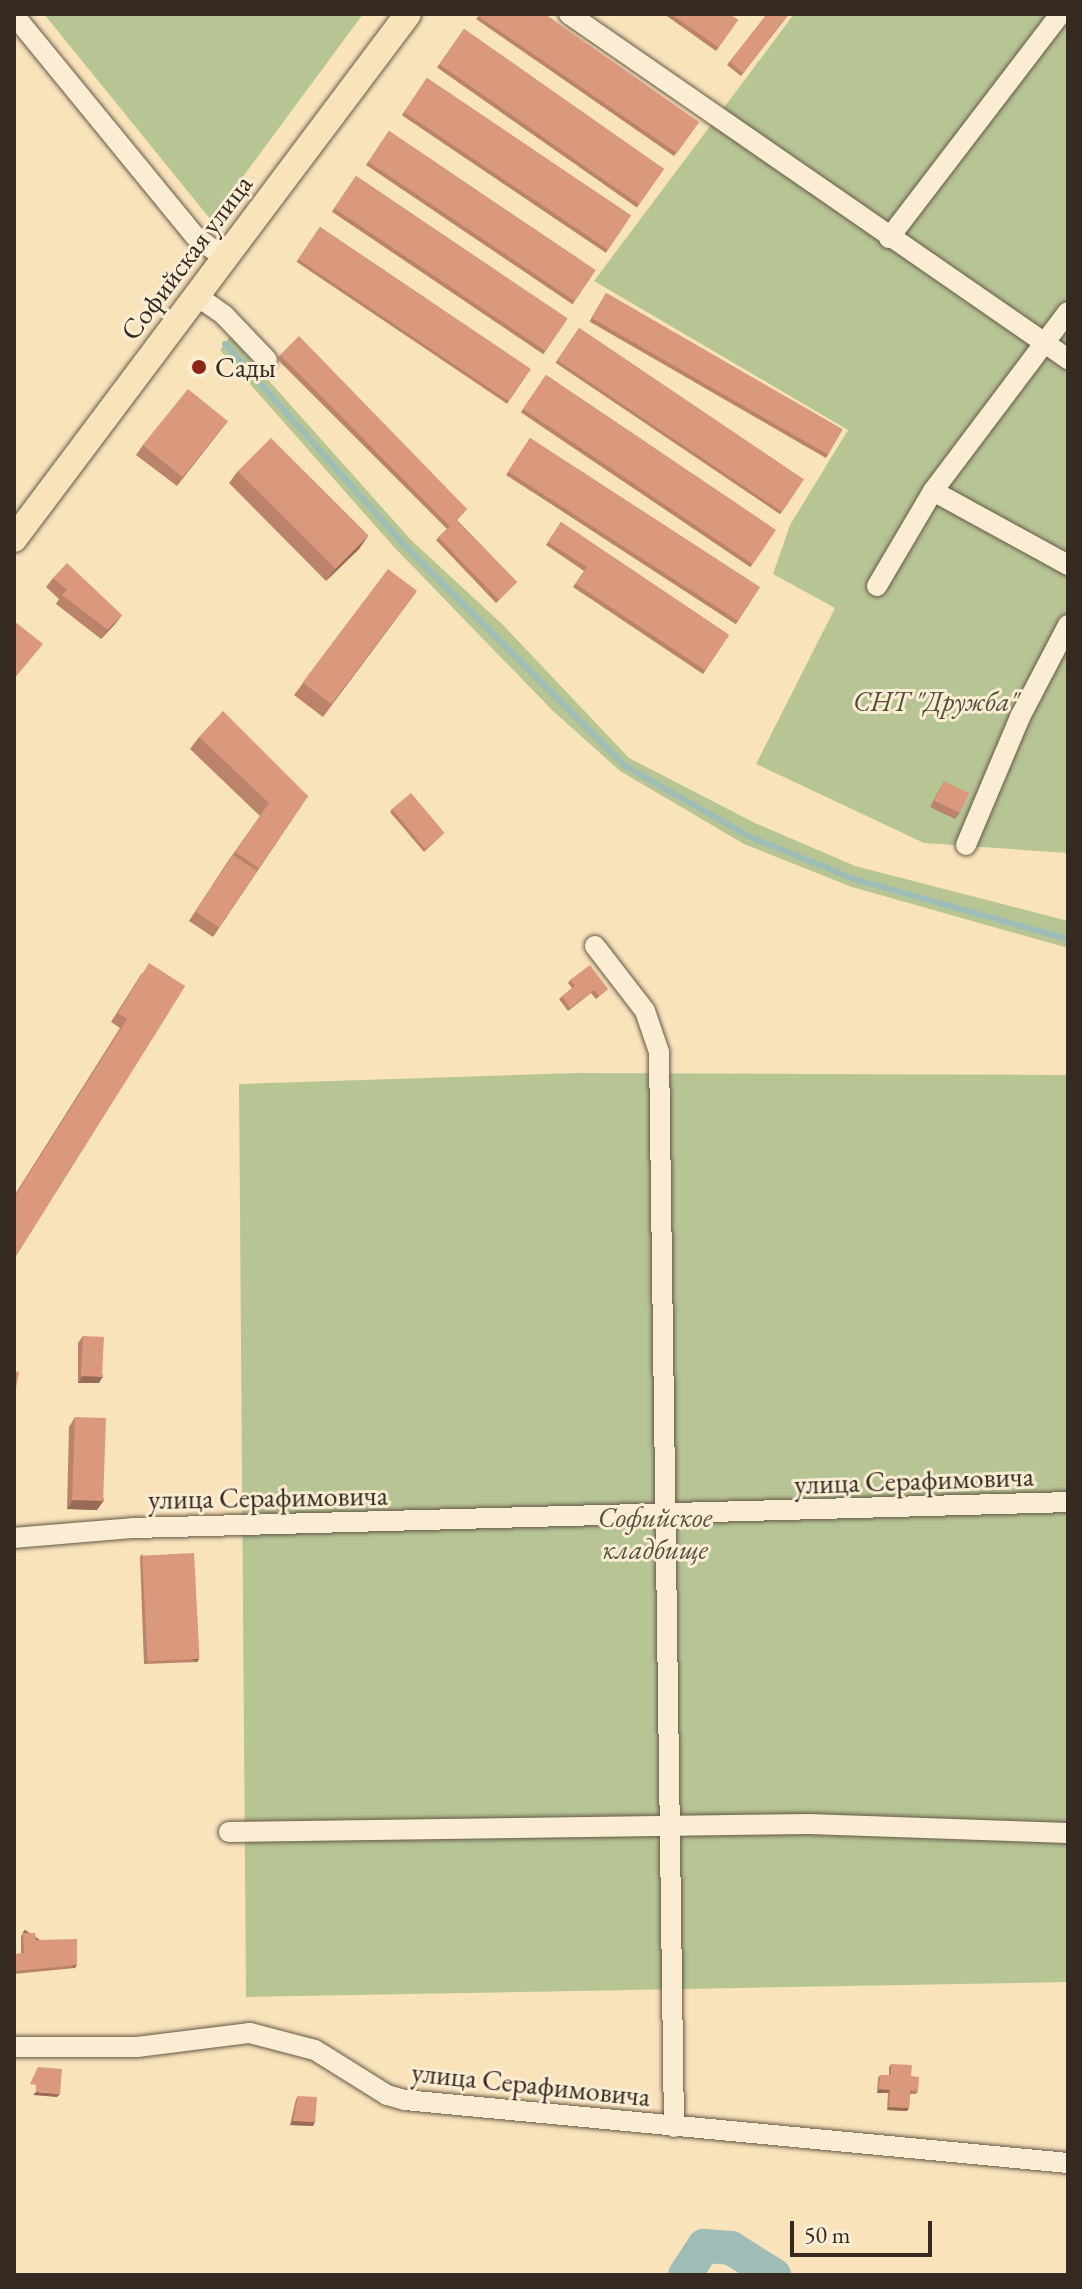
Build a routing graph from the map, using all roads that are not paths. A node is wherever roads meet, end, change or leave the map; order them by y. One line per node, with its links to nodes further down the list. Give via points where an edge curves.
1 (408, 14): 6 (main road, Софийская улица)
2 (569, 14): 5 (street)
3 (1060, 14): 5 (street)
4 (14, 15): 6 (street, via 195,236)
5 (889, 238): 9 (street)
6 (225, 259): 7 (main road, Софийская улица)
7 (197, 296): 11 (street, via 224,315); 13 (main road, Софийская улица)
8 (1068, 312): 9 (street)
9 (1044, 343): 10 (street); 12 (street)
10 (1068, 359)
11 (267, 360)
12 (933, 491): 14 (street); 15 (street)
13 (14, 539)
14 (1068, 565)
15 (877, 586)
16 (1068, 625): 17 (street, via 1020,717)
17 (966, 845)
18 (595, 946): 20 (street, улица Серафимовича, via 645,1011 659,1052)
19 (1068, 1502): 20 (street, улица Серафимовича)
20 (667, 1517): 21 (street, улица Серафимовича, via 134,1528); 22 (street, улица Серафимовича)
21 (14, 1538)
22 (670, 1827): 23 (street); 24 (street, via 809,1824); 26 (street, улица Серафимовича)
23 (229, 1832)
24 (1068, 1833)
25 (14, 2047): 26 (street, улица Серафимовича, via 137,2047 250,2033 315,2050 387,2095 405,2100)
26 (674, 2127): 27 (street, улица Серафимовича)
27 (1068, 2163)

